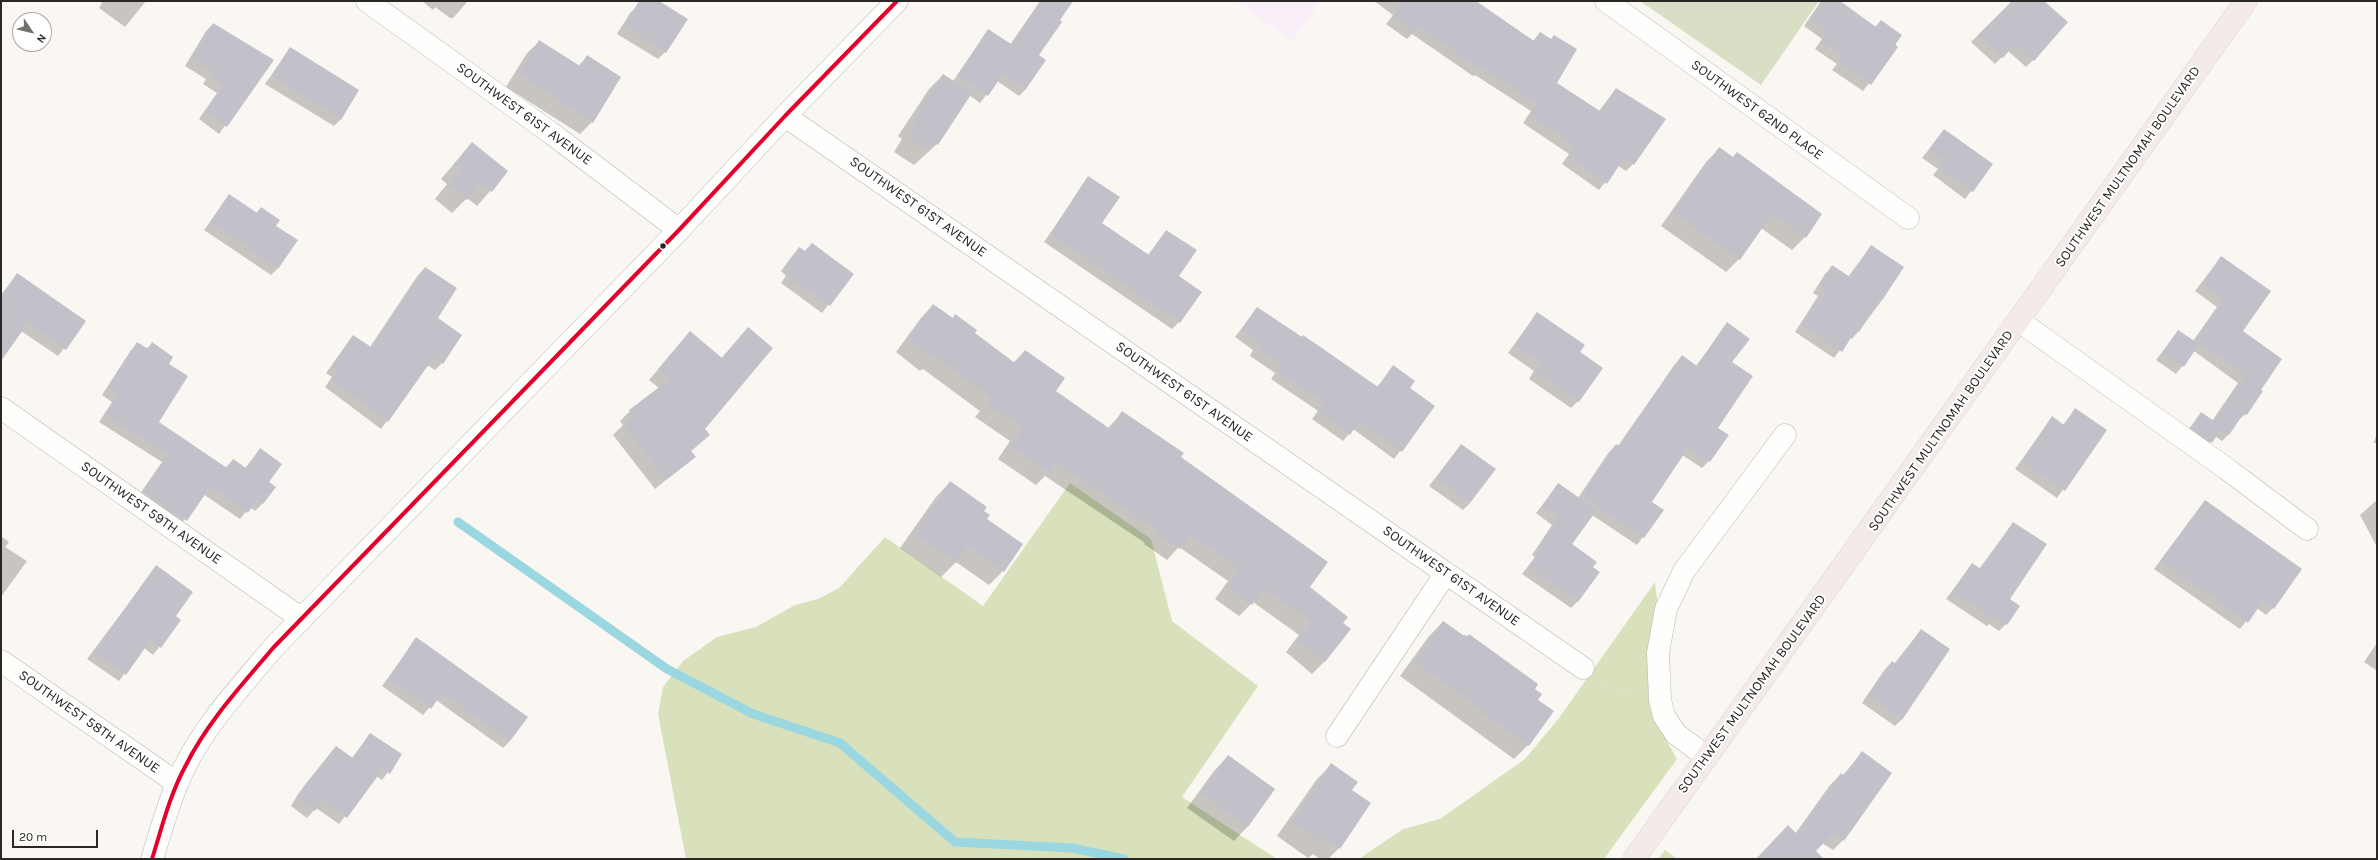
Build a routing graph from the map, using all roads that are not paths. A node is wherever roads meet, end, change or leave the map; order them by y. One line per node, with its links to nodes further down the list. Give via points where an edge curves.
1 (367, 1): 7 (street, SOUTHWEST 61ST AVENUE, via 551,133)
2 (897, 1): 5 (street)
3 (1606, 1): 6 (street, SOUTHWEST 62ND PLACE)
4 (2246, 1): 8 (main road, SOUTHWEST MULTNOMAH BOULEVARD)
5 (785, 116): 7 (street); 12 (street, SOUTHWEST 61ST AVENUE)
6 (1908, 218)
7 (679, 230): 13 (street)
8 (2019, 321): 11 (street, via 2228,469); 17 (main road, SOUTHWEST MULTNOMAH BOULEVARD)
9 (1, 408): 13 (street, SOUTHWEST 59TH AVENUE)
10 (1785, 435): 17 (street, via 1684,570 1666,608 1658,653 1660,700 1669,725 1685,742)
11 (2307, 529)
12 (1446, 573): 15 (street, SOUTHWEST 61ST AVENUE); 16 (street)
13 (302, 619): 18 (street, via 273,648 221,711 197,745)
14 (1, 661): 18 (street, SOUTHWEST 58TH AVENUE)
15 (1590, 673)
16 (1337, 736)
17 (1707, 757): 20 (main road, SOUTHWEST MULTNOMAH BOULEVARD)
18 (177, 783): 19 (street)
19 (152, 859)
20 (1634, 859)

